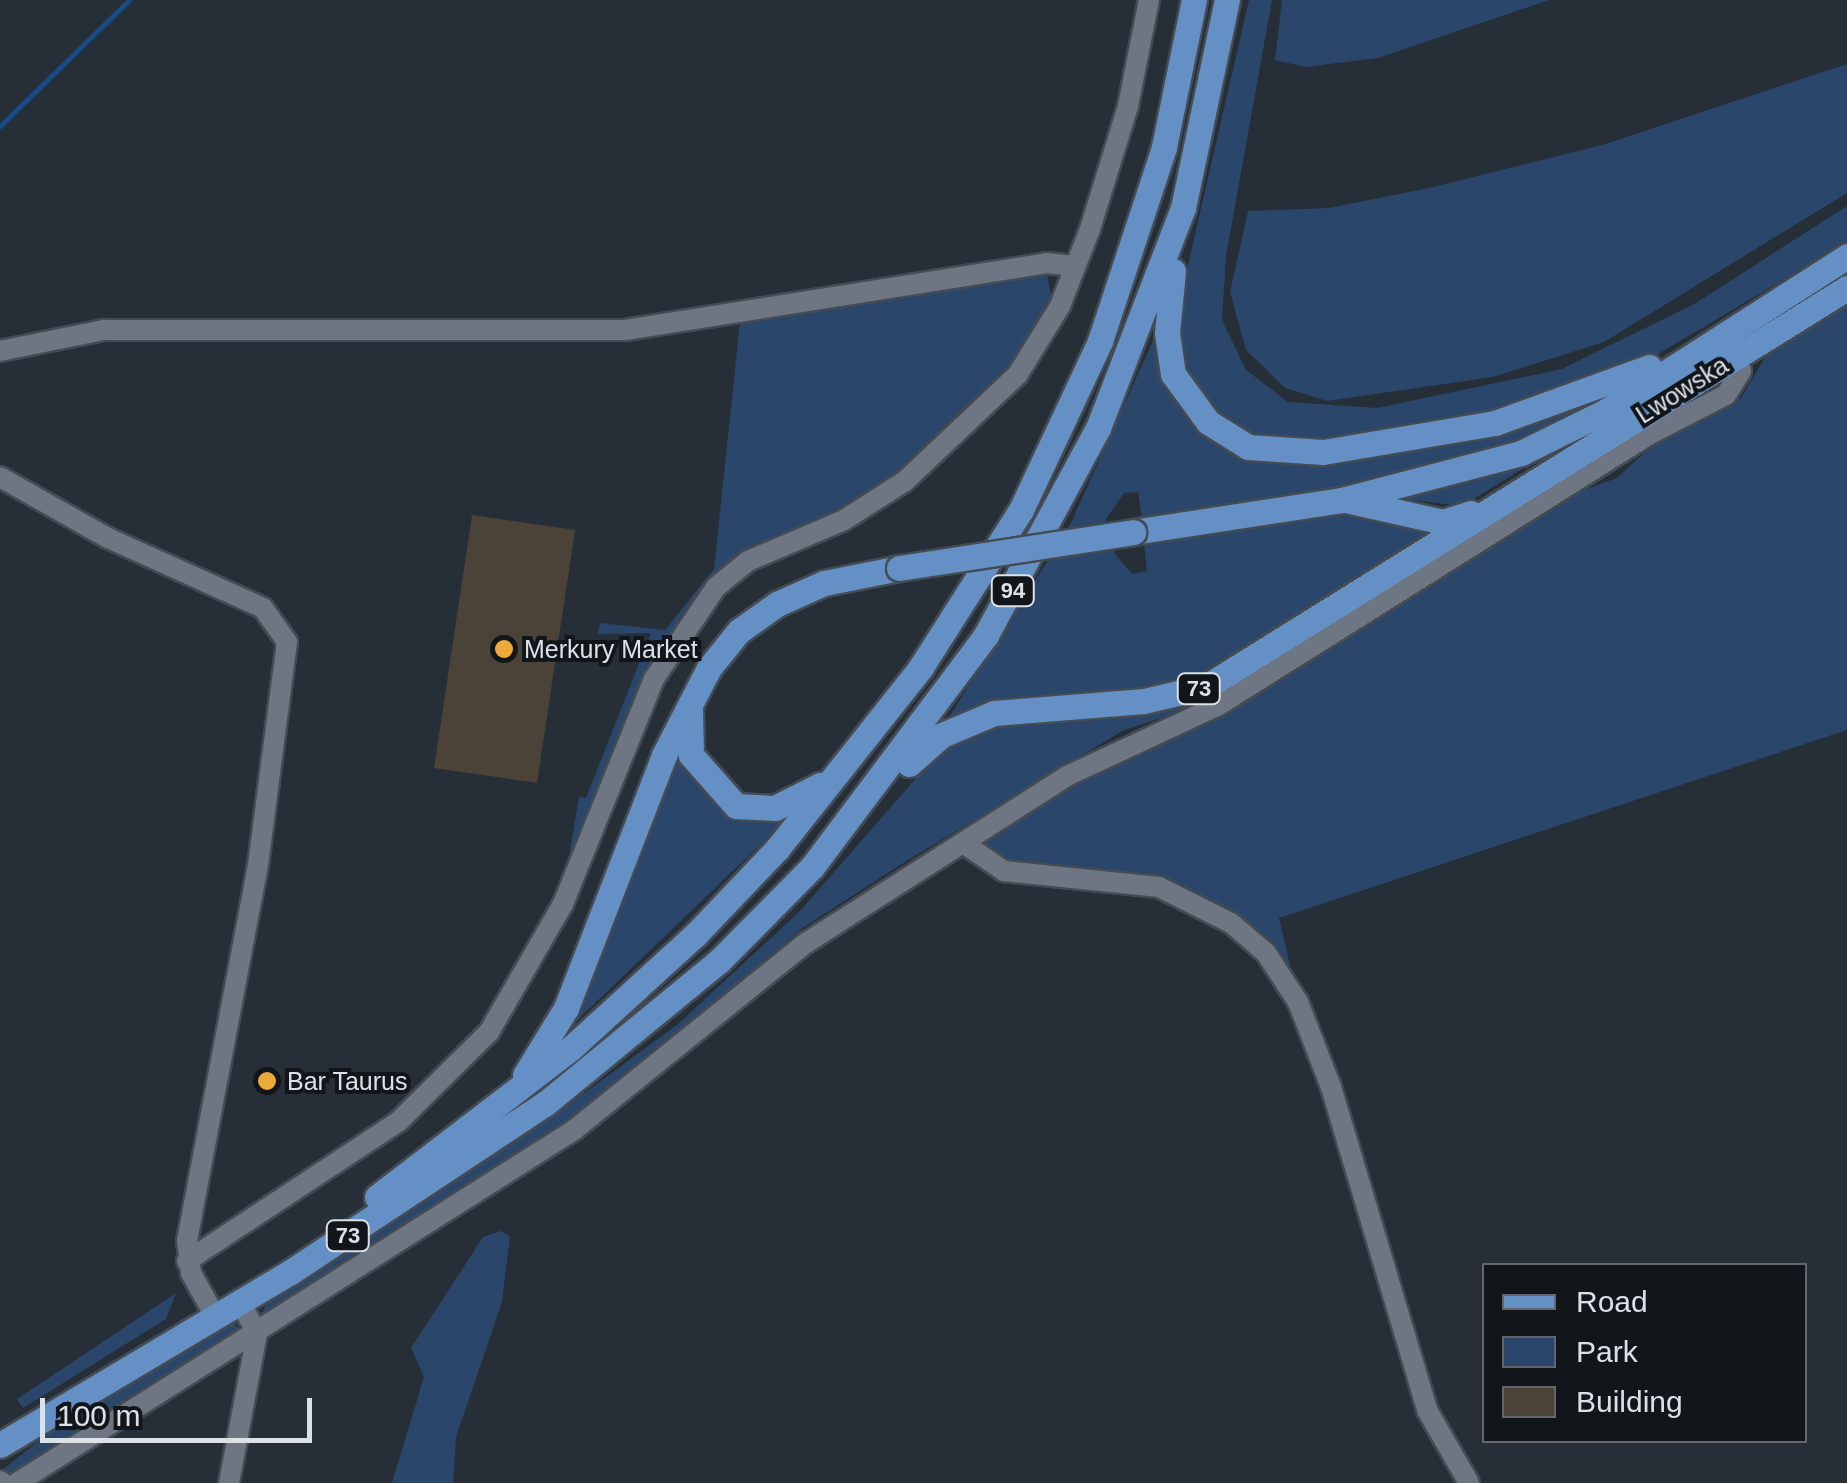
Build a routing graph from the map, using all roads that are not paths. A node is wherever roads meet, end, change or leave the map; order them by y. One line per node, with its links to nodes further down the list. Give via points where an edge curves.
1 (1149, 0): 6 (street, via 1128,106)
2 (1194, 0): 15 (main road, 94, via 1144,218 1063,426 975,584)
3 (1227, 0): 4 (main road, 94)
4 (1182, 208): 8 (main road, via 1166,333 1173,374 1208,422 1248,447 1323,452 1495,423 1568,402); 16 (main road, 94, via 1098,428 1028,567)
5 (1847, 256): 8 (main road, Lwowska / 73)
6 (1075, 266): 9 (street, via 1046,263 625,330 104,330); 19 (street, via 1042,342 978,416 906,482 844,520 748,561 692,614 648,693 542,949 459,1068 368,1143)
7 (1847, 288): 10 (main road, Lwowska / 73)
8 (1726, 330): 10 (street); 13 (main road, 73, via 1606,411 1521,453)
9 (0, 350)
10 (1738, 356): 12 (main road, Lwowska / 73); 17 (street, via 1738,384 1726,396 1650,434 1218,705 1124,743)
11 (0, 477): 19 (street, via 108,538 264,608 288,642 258,865)
12 (1517, 492): 13 (main road, via 1443,522); 16 (main road, 73, via 1207,686 1144,702 994,713 942,735)
13 (1342, 500): 14 (main road, 73, bridge, via 824,583 754,618)
14 (690, 702): 15 (main road, via 691,756 706,780 756,811 794,802); 18 (main road, 73, via 566,1008)
15 (864, 744): 18 (main road, 94, via 696,934)
16 (861, 808): 20 (main road, 73, via 766,915 624,1042 475,1152)
17 (962, 843): 22 (street, via 806,943 574,1130); 27 (street, via 1004,871 1159,886 1231,923 1266,953 1298,1002 1325,1070 1427,1410)
18 (498, 1107): 21 (main road, 73)
19 (187, 1261): 21 (street)
20 (240, 1302): 22 (street); 23 (main road, 73)
21 (210, 1307): 23 (main road, 73)
22 (258, 1332): 25 (street); 26 (street)
23 (142, 1357): 24 (main road, 73)
24 (0, 1445)
25 (17, 1483)
26 (229, 1483)
27 (1469, 1483)

